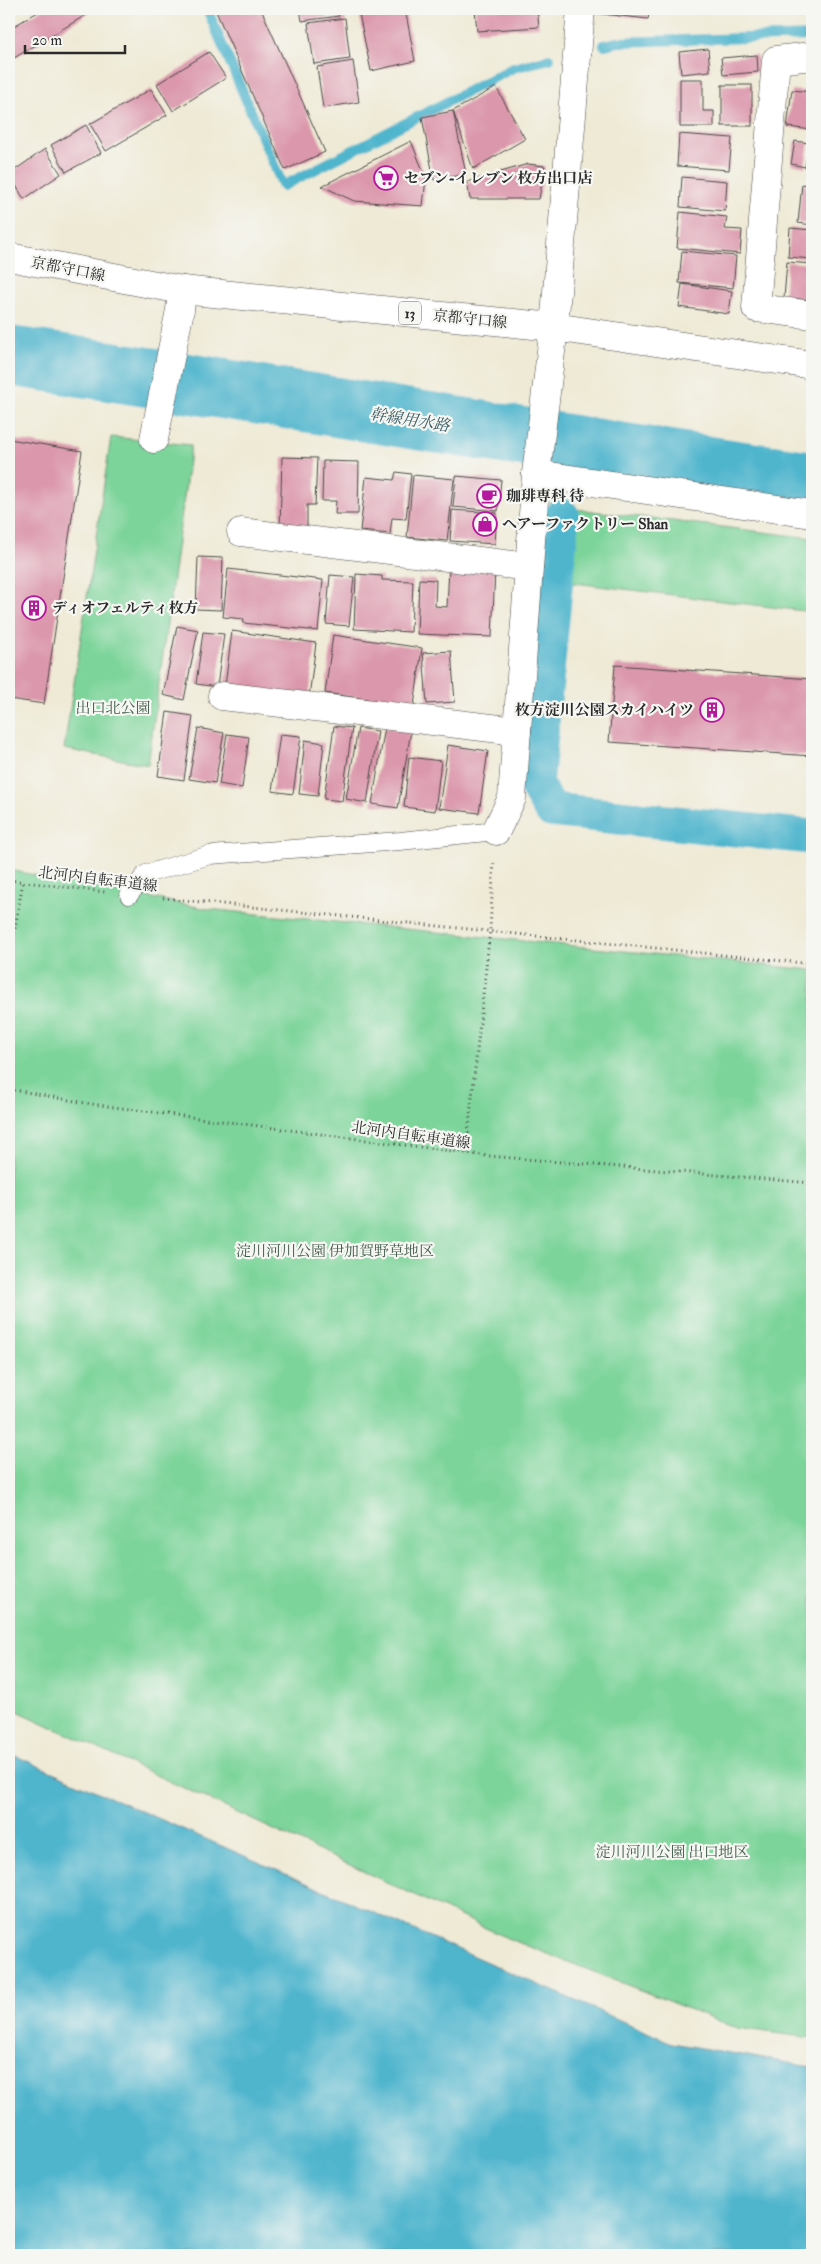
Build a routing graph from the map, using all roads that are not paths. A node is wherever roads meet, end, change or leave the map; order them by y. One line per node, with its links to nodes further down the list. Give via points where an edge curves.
1 (581, 9): 6 (street)
2 (812, 56): 5 (street, via 776,60 756,308)
3 (9, 257): 4 (street, 京都守口線 / 13)
4 (181, 300): 6 (street, 京都守口線 / 13); 8 (street)
5 (812, 315)
6 (554, 327): 7 (street, 京都守口線 / 13); 9 (street)
7 (812, 365)
8 (154, 439)
9 (536, 474): 10 (street); 12 (street)
10 (812, 514)
11 (241, 532): 12 (street)
12 (529, 567): 14 (street)
13 (222, 696): 14 (street)
14 (517, 731): 15 (street, via 512,798)
15 (496, 831): 16 (lane, via 210,855 146,874)
16 (129, 894)

